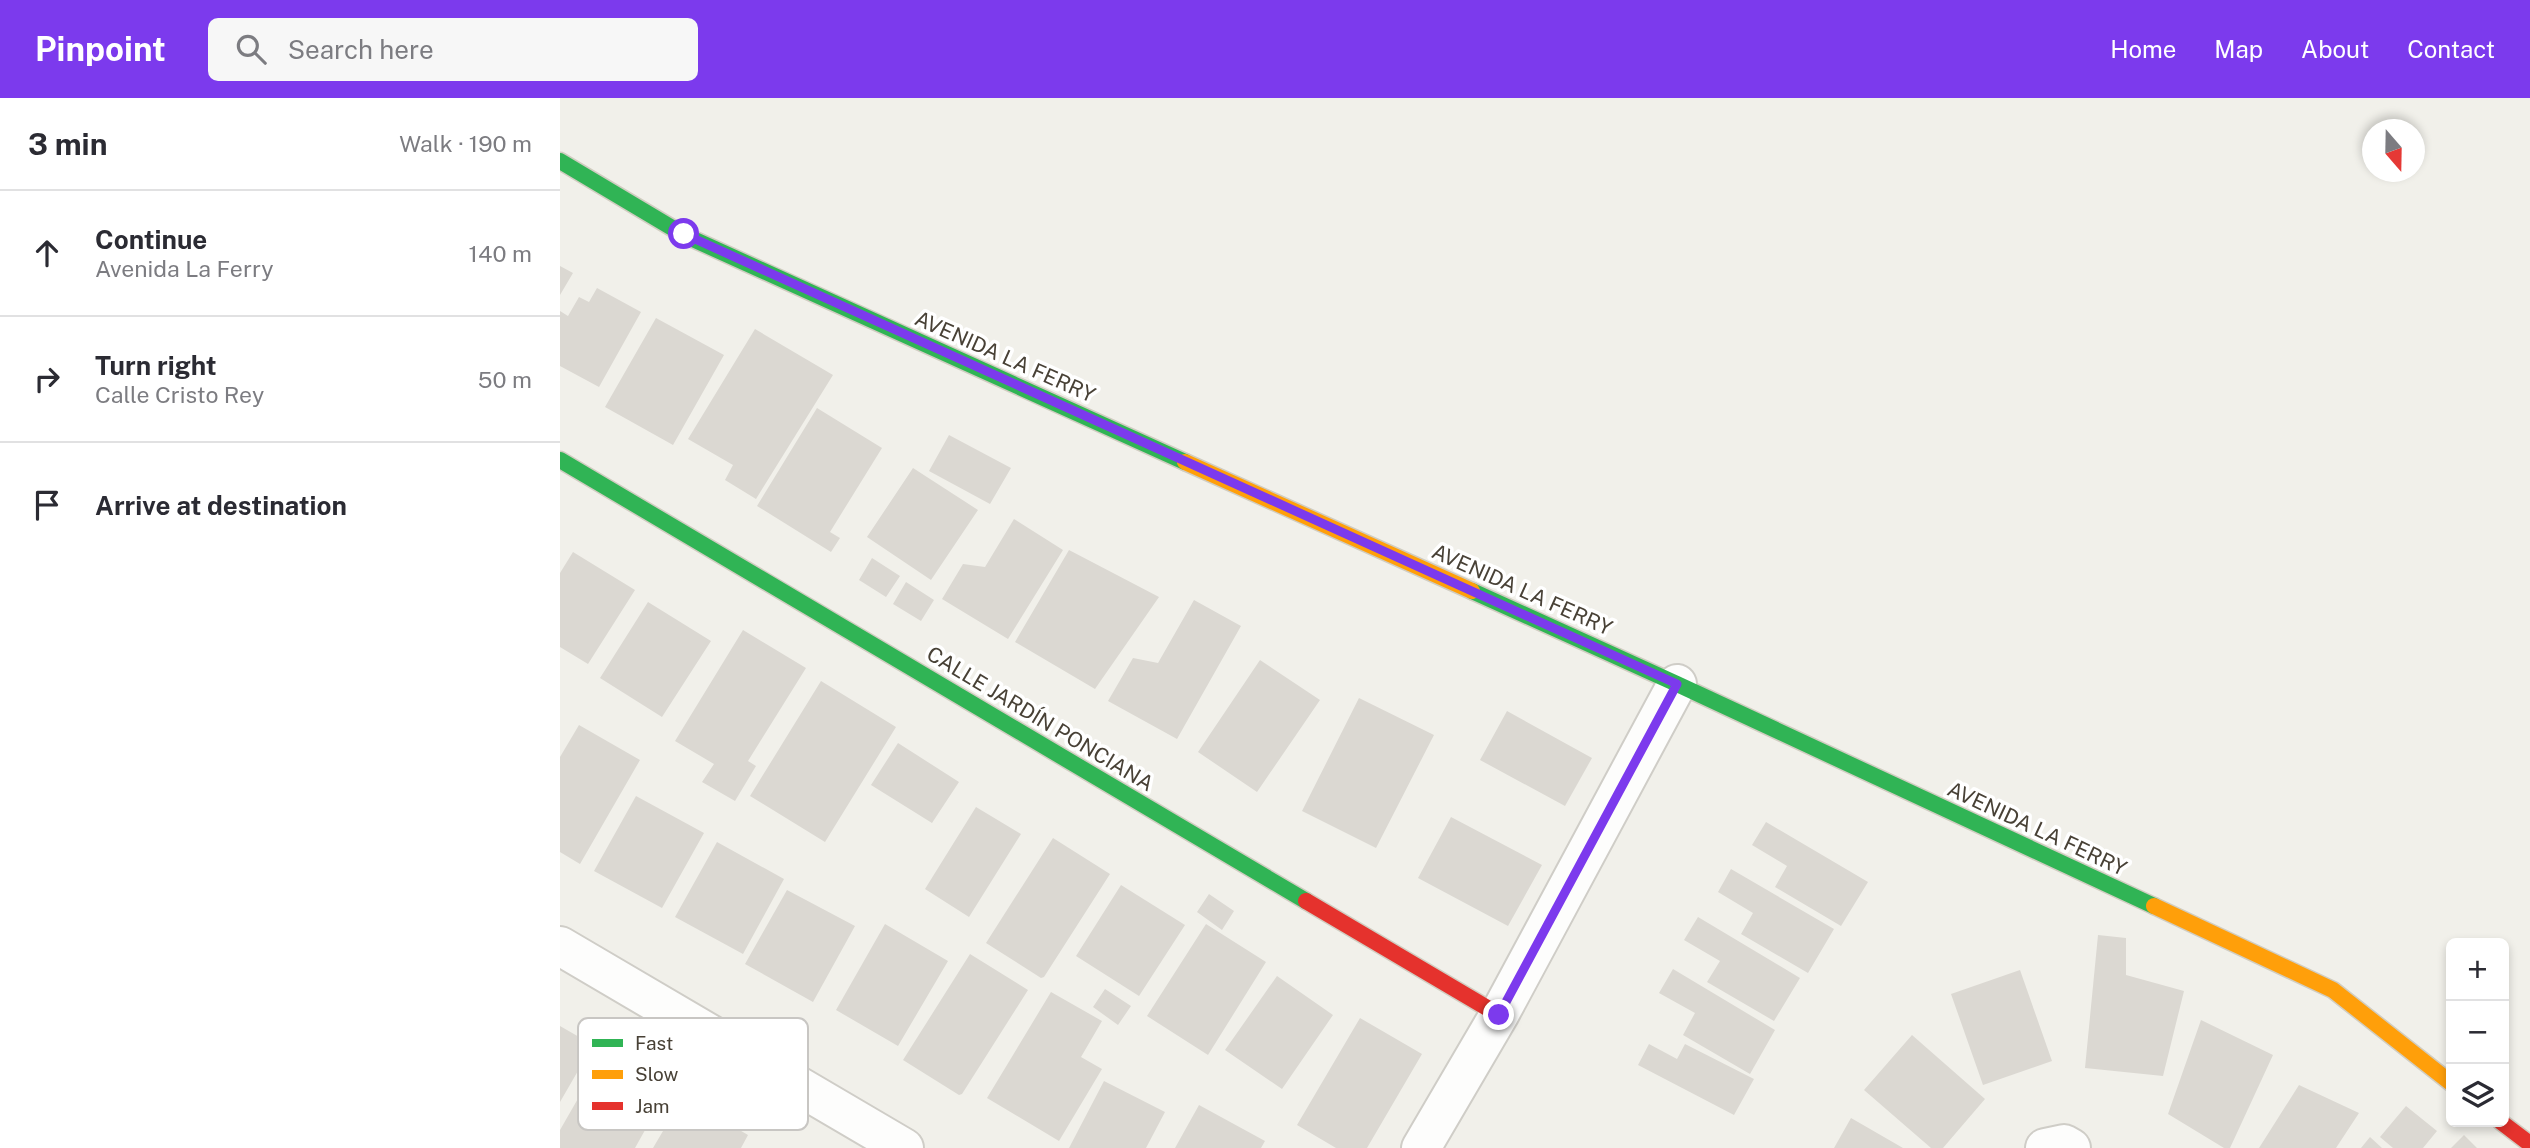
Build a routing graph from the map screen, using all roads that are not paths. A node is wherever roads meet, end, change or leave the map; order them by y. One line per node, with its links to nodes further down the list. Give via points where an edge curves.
1 (560, 162): 3 (street, AVENIDA LA FERRY, via 684,234)
2 (560, 460): 5 (street, CALLE JARDÍN PONCIANA)
3 (1677, 684): 5 (street); 7 (street, AVENIDA LA FERRY, via 2333,990)
4 (560, 946): 6 (street)
5 (1499, 1015): 12 (street)
6 (683, 1018)
7 (2446, 1079)
8 (808, 1092): 11 (street)
9 (2508, 1127): 10 (street)
10 (2530, 1144)
11 (904, 1148)
12 (1421, 1148)
13 (2045, 1148): 14 (street, via 2064,1144)
14 (2071, 1148)

